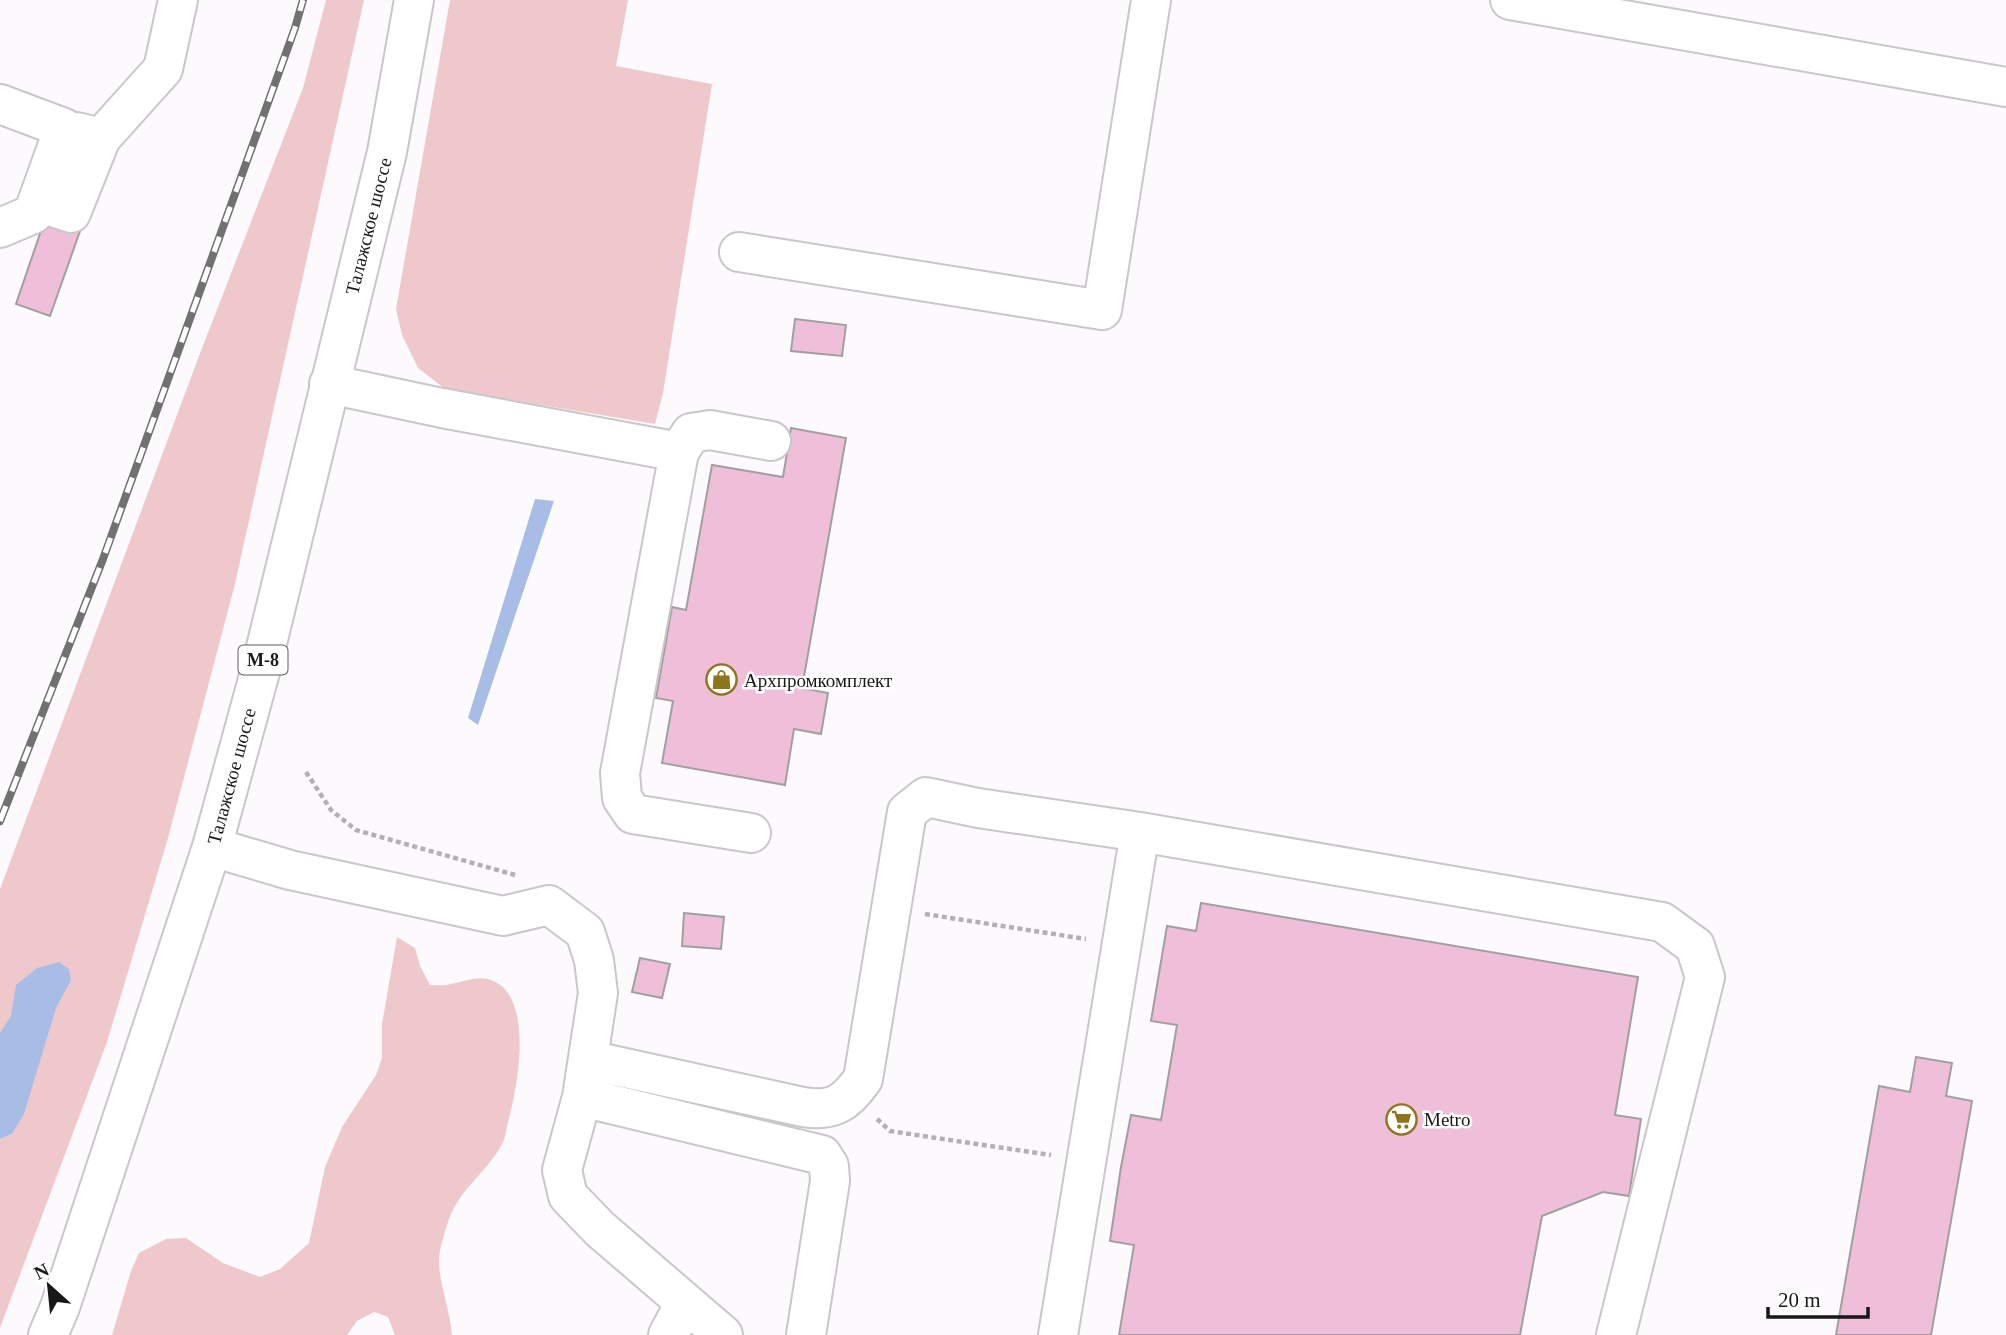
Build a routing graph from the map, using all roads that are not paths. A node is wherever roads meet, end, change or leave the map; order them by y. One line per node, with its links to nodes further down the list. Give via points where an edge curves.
1 (178, 0): 8 (main road, via 163,69)
2 (414, 0): 12 (main road, Талажское шоссе / М-8, via 387,152)
3 (1151, 0): 11 (main road, via 1102,310)
4 (1510, 0): 5 (main road)
5 (2006, 87)
6 (0, 104): 7 (main road)
7 (64, 128): 8 (main road); 9 (main road)
8 (102, 138): 9 (main road, via 71,213)
9 (38, 202): 10 (main road, via 33,214)
10 (0, 228)
11 (739, 252)
12 (329, 384): 14 (main road); 17 (main road, Талажское шоссе / М-8, via 260,672)
13 (771, 441): 14 (main road, via 710,430 691,433)
14 (679, 452): 16 (main road, via 620,773 622,798 633,814)
15 (1140, 832): 18 (main road, via 926,797 907,812 863,1079 844,1100 820,1110); 24 (main road); 25 (main road, via 1662,922 1695,946 1705,977)
16 (751, 833)
17 (212, 847): 18 (main road, via 290,870 503,916 549,905 584,932 594,960 598,993); 21 (main road, Талажское шоссе / М-8)
18 (589, 1060): 19 (main road)
19 (582, 1097): 20 (main road, via 562,1170 568,1196); 23 (main road, via 821,1156 829,1166 830,1181)
20 (677, 1319): 22 (main road)
21 (48, 1335)
22 (723, 1335)
23 (806, 1335)
24 (1058, 1335)
25 (1616, 1335)

